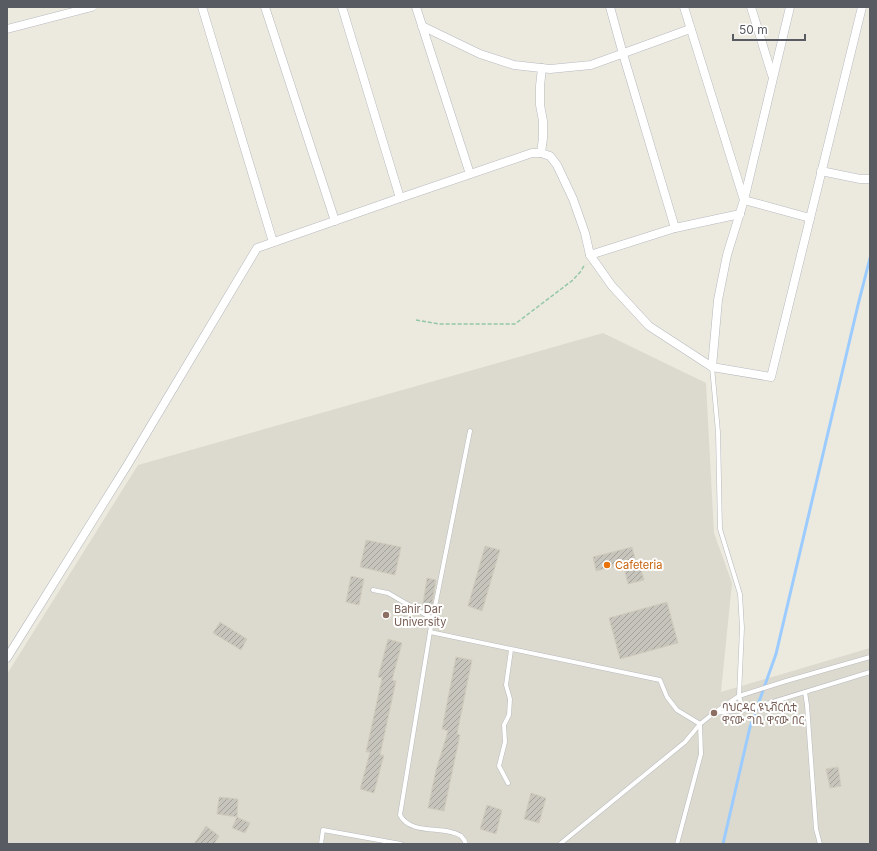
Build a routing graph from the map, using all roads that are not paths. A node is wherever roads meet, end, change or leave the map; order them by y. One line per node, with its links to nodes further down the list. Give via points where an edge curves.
1 (92, 7): 12 (street)
2 (202, 7): 27 (street)
3 (265, 7): 25 (street)
4 (342, 7): 21 (street)
5 (416, 7): 11 (street)
6 (610, 7): 14 (street)
7 (684, 7): 13 (street)
8 (751, 7): 16 (street)
9 (790, 7): 16 (street)
10 (862, 7): 18 (street)
11 (422, 26): 15 (street, via 480,54 514,65); 19 (street)
12 (7, 29)
13 (690, 29): 14 (street); 22 (street)
14 (622, 54): 15 (street, via 591,66); 26 (street)
15 (542, 68): 17 (street)
16 (773, 76): 22 (street)
17 (541, 152): 19 (street); 28 (street, via 550,156 557,165 573,199)
18 (822, 171): 20 (street); 24 (street)
19 (470, 174): 21 (street)
20 (870, 179)
21 (400, 198): 25 (street)
22 (744, 200): 23 (street); 24 (street)
23 (740, 214): 26 (street); 29 (street, via 727,255 718,300)
24 (810, 218): 29 (street, via 771,377)
25 (335, 221): 27 (street)
26 (676, 228): 28 (street)
27 (273, 242): 36 (street, via 257,248 128,464)
28 (590, 255): 29 (street, via 612,286 649,326)
29 (712, 367): 39 (lane, via 718,432 720,529 740,594 742,628)
30 (470, 431): 32 (lane)
31 (374, 590): 32 (lane, via 388,593)
32 (433, 619): 33 (lane)
33 (430, 632): 34 (lane); 46 (lane, via 400,815 403,821 416,827 458,835)
34 (511, 650): 42 (lane, via 660,680 677,710); 43 (lane, via 506,685 510,699 510,715 504,725 505,742 499,766)
35 (870, 657): 39 (lane)
36 (7, 658)
37 (870, 672): 38 (lane)
38 (805, 692): 40 (lane); 49 (lane, via 816,829)
39 (739, 696): 40 (lane); 41 (lane)
40 (743, 710): 41 (lane)
41 (714, 713): 42 (lane)
42 (700, 724): 47 (lane, via 685,742); 48 (lane, via 701,754)
43 (508, 783)
44 (320, 844): 45 (lane, via 323,830)
45 (401, 844)
46 (466, 844)
47 (560, 844)
48 (676, 844)
49 (820, 844)

